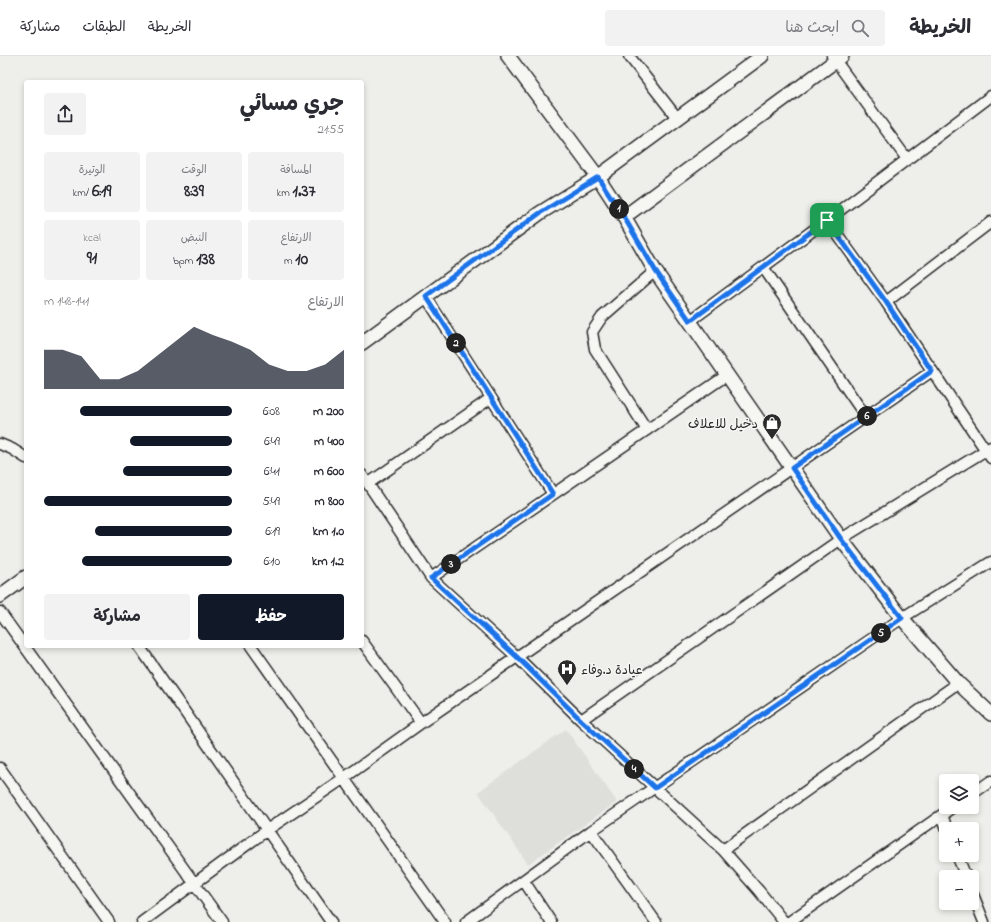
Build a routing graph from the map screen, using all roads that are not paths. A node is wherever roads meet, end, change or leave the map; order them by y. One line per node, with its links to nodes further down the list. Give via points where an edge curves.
1 (508, 56): 8 (street)
2 (629, 56): 6 (street)
3 (762, 56): 6 (street)
4 (836, 58): 7 (street); 9 (street)
5 (991, 96): 7 (street)
6 (678, 119): 8 (street)
7 (907, 159): 10 (street)
8 (598, 177): 9 (street); 14 (street, via 540,213)
9 (624, 217): 13 (street)
10 (827, 220): 12 (street); 15 (street)
11 (991, 222): 15 (street)
12 (763, 267): 16 (street); 21 (street)
13 (655, 270): 16 (street); 22 (street, via 602,317 592,332 595,349)
14 (426, 296): 17 (street); 20 (street)
15 (886, 302): 18 (street)
16 (690, 321): 19 (street)
17 (364, 342)
18 (932, 371): 21 (street); 24 (street)
19 (727, 375): 22 (street); 26 (street)
20 (491, 398): 28 (street); 29 (street)
21 (866, 417): 26 (street)
22 (647, 430): 29 (street)
23 (0, 444): 25 (street)
24 (989, 452): 30 (street)
25 (24, 457)
26 (792, 468): 30 (street); 42 (street)
27 (364, 477): 28 (street)
28 (369, 483): 33 (street)
29 (553, 494): 33 (street)
30 (841, 539): 36 (street); 45 (street)
31 (991, 562): 36 (street)
32 (24, 578): 34 (street)
33 (431, 578): 42 (street)
34 (0, 596)
35 (0, 612): 37 (street)
36 (902, 618): 43 (street); 50 (street)
37 (24, 645)
38 (364, 645): 46 (street)
39 (26, 648): 58 (street)
40 (140, 648): 54 (street)
41 (252, 648): 48 (street)
42 (517, 657): 45 (street); 46 (street)
43 (958, 683): 44 (street); 56 (street)
44 (991, 714)
45 (581, 720): 50 (street)
46 (421, 723): 48 (street)
47 (0, 768): 60 (street)
48 (344, 778): 54 (street); 64 (street)
49 (991, 781): 51 (street)
50 (655, 788): 55 (street); 56 (street)
51 (979, 789)
52 (942, 815): 53 (street); 69 (street)
53 (944, 822)
54 (267, 830): 58 (street); 63 (street)
55 (591, 831): 57 (street); 67 (street)
56 (723, 850): 68 (street)
57 (524, 881): 65 (street); 66 (street)
58 (195, 883): 61 (street); 62 (street)
59 (979, 910): 70 (street)
60 (109, 922)
61 (142, 922)
62 (222, 922)
63 (331, 922)
64 (445, 922)
65 (466, 922)
66 (551, 922)
67 (656, 922)
68 (784, 922)
69 (789, 922)
70 (984, 922)

